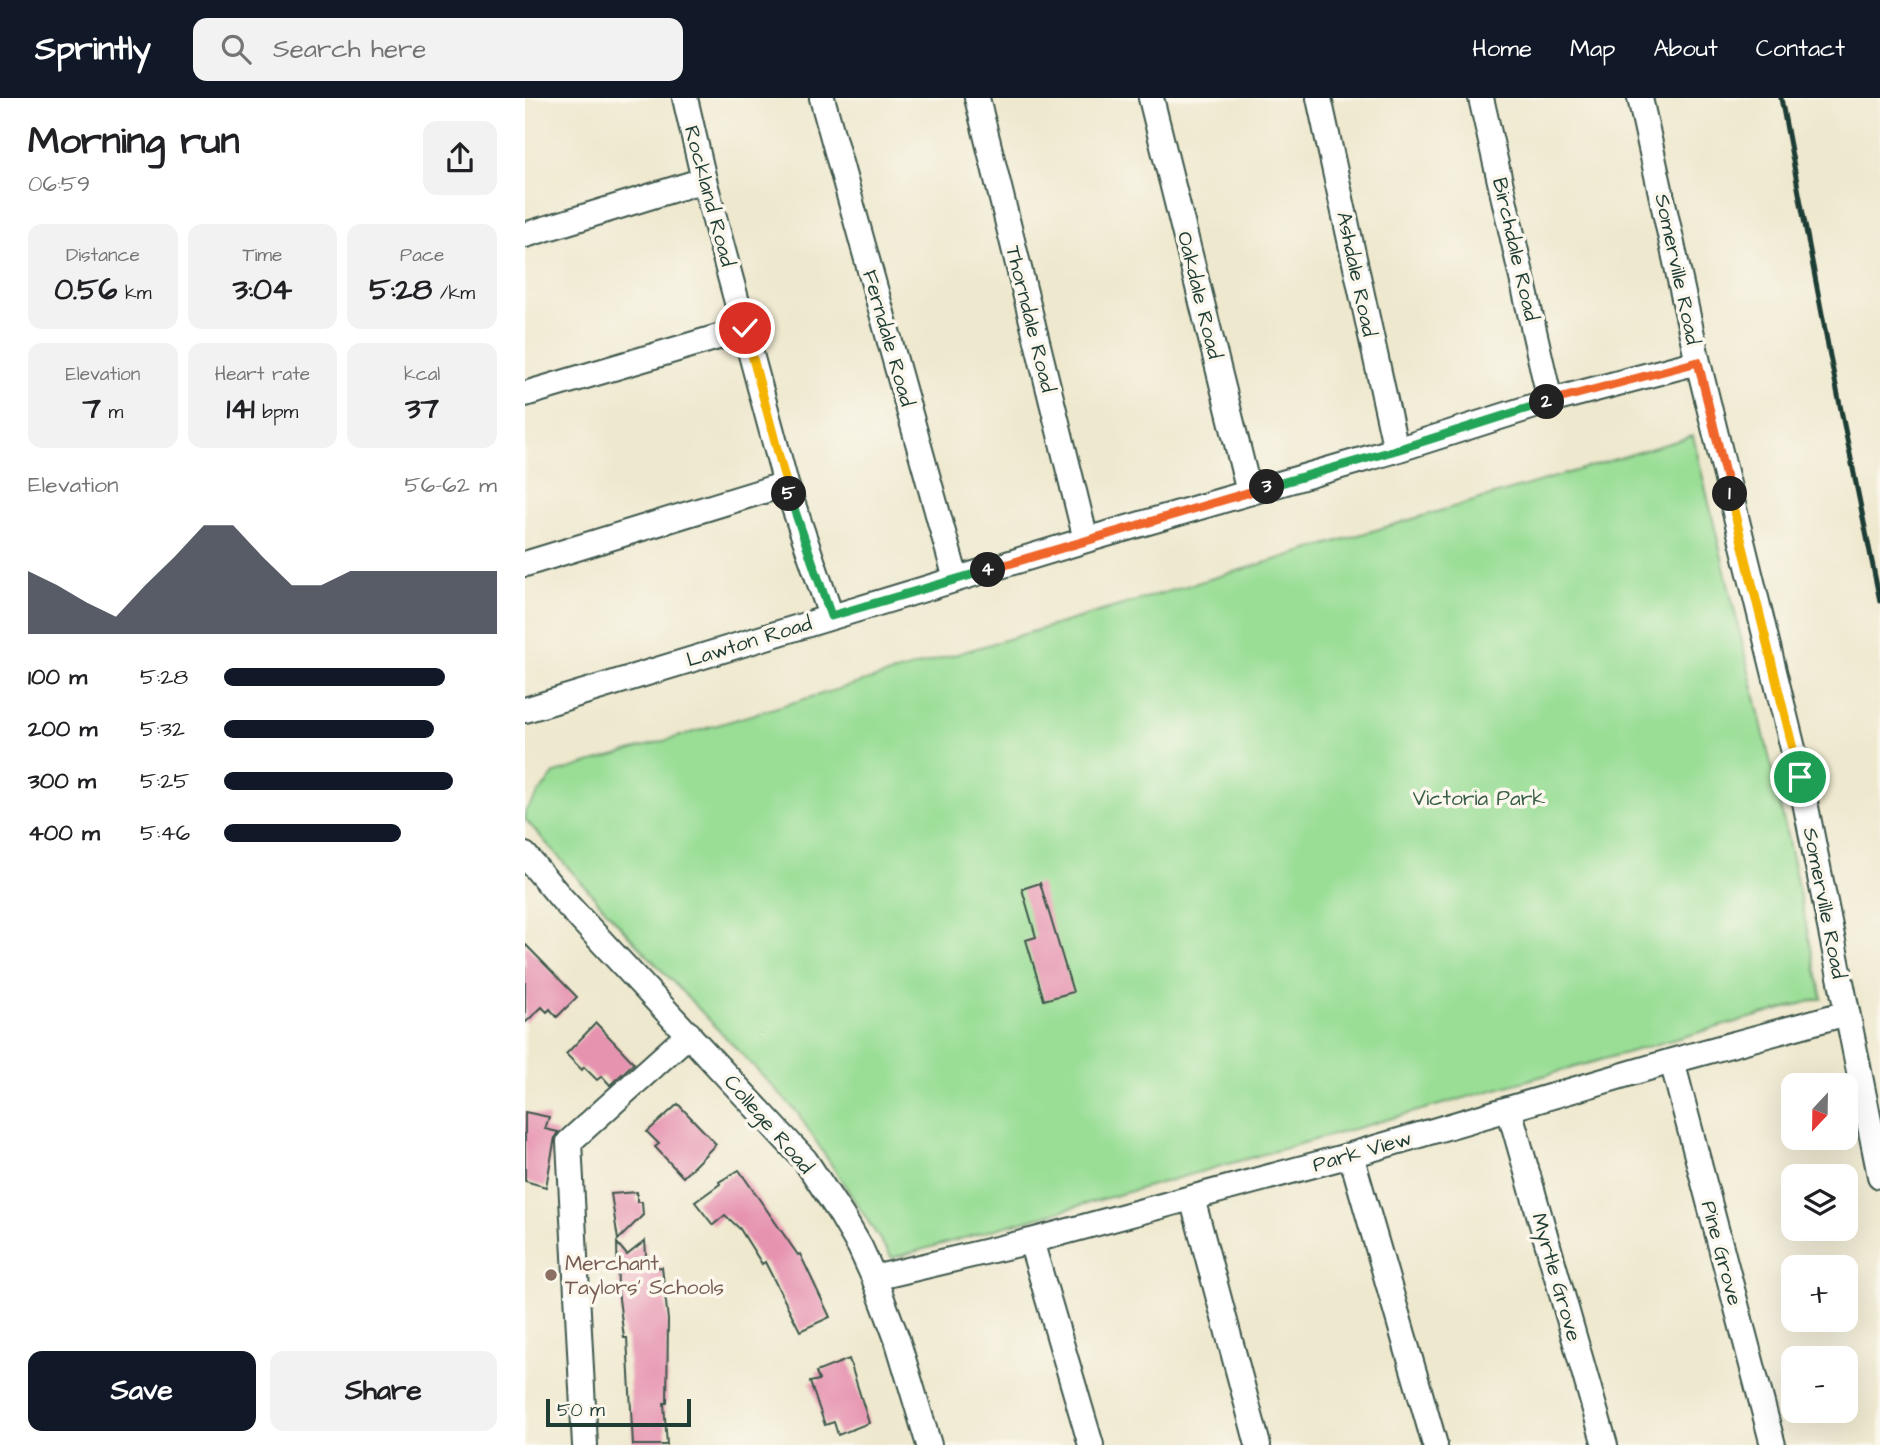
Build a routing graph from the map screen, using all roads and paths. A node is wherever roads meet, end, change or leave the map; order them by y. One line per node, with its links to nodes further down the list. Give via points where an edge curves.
1 (685, 98): 8 (street, Rockland Road)
2 (822, 98): 19 (street, Ferndale Road)
3 (977, 98): 17 (street, Thorndale Road)
4 (1151, 98): 16 (street, Oakdale Road)
5 (1318, 98): 14 (street, Ashdale Road)
6 (1482, 98): 13 (street, Birchdale Road)
7 (1640, 98): 11 (street, Somerville Road)
8 (704, 180): 9 (street); 10 (street, Rockland Road)
9 (525, 235)
10 (745, 328): 12 (street); 15 (street, Rockland Road)
11 (1698, 362): 13 (street, Lawton Road); 23 (street, Somerville Road, via 1800,777)
12 (525, 394)
13 (1550, 401): 14 (street, Lawton Road)
14 (1396, 450): 16 (street, Lawton Road)
15 (786, 484): 18 (street); 20 (street, Rockland Road)
16 (1249, 492): 17 (street, Lawton Road)
17 (1086, 540): 19 (street, Lawton Road)
18 (525, 564)
19 (956, 579): 20 (street, Lawton Road)
20 (831, 616): 21 (street, Lawton Road)
21 (525, 710)
22 (525, 855): 24 (street, College Road)
23 (1847, 1013): 25 (street, Park View); 28 (street, Somerville Road)
24 (689, 1034): 31 (street, College Road, via 805,1160 842,1216); 32 (street, via 569,1142)
25 (1672, 1060): 26 (street, Park View); 38 (street, Pine Grove)
26 (1509, 1109): 27 (street, Park View); 37 (street, Myrtle Grove)
27 (1351, 1155): 29 (street, Park View); 36 (street)
28 (1880, 1176)
29 (1192, 1198): 30 (street, Park View); 35 (street)
30 (1031, 1241): 31 (street, Park View); 34 (street)
31 (874, 1278): 33 (street, College Road)
32 (586, 1445)
33 (929, 1445)
34 (1091, 1445)
35 (1258, 1445)
36 (1435, 1445)
37 (1605, 1445)
38 (1773, 1445)

